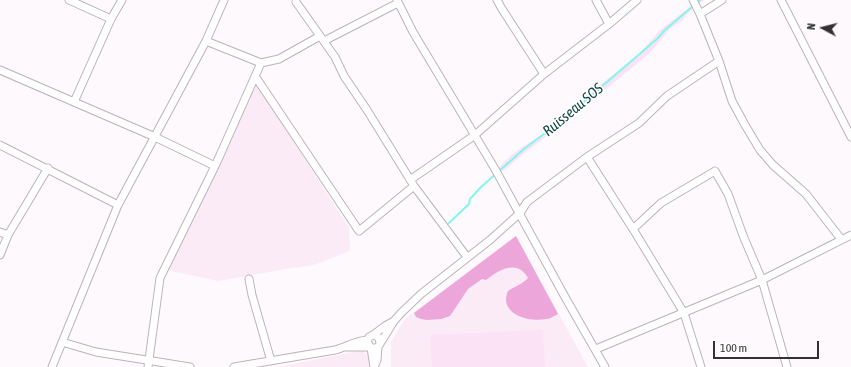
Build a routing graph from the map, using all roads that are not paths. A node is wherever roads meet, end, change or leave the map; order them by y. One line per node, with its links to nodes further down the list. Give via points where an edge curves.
1 (69, 0): 12 (street)
2 (122, 0): 12 (street)
3 (224, 0): 15 (street)
4 (497, 0): 19 (street)
5 (596, 0): 13 (street)
6 (637, 0): 13 (street)
7 (722, 0): 11 (street)
8 (781, 0): 24 (street)
9 (398, 1): 14 (street); 22 (street, via 413,32)
10 (296, 2): 14 (street)
11 (696, 6): 16 (street)
12 (111, 20): 21 (street)
13 (609, 24): 19 (street)
14 (322, 38): 17 (street, via 279,59); 29 (street)
15 (206, 40): 17 (street); 23 (street)
16 (719, 61): 26 (street, via 667,96 640,123); 36 (street, via 732,101 760,150 806,194)
17 (261, 63): 20 (street)
18 (0, 70): 21 (street)
19 (544, 74): 22 (street)
20 (255, 76): 27 (street); 29 (street, via 359,231)
21 (74, 102): 23 (street)
22 (475, 135): 29 (street); 31 (street)
23 (155, 137): 27 (street); 30 (street)
24 (851, 137)
25 (0, 145): 28 (street)
26 (587, 157): 31 (street, via 527,202); 32 (street)
27 (215, 166): 46 (street, via 160,278)
28 (48, 168): 30 (street); 34 (street)
29 (412, 183): 38 (street)
30 (118, 205): 42 (street)
31 (520, 213): 38 (street); 44 (street)
32 (633, 229): 40 (street, via 661,203 715,171 728,194); 41 (street)
33 (0, 232): 34 (street)
34 (8, 235): 37 (street)
35 (851, 235): 36 (street)
36 (841, 239): 40 (street)
37 (0, 255)
38 (467, 257): 43 (street, via 421,294 394,321 388,332)
39 (249, 279): 45 (street)
40 (762, 280): 41 (street); 53 (street)
41 (684, 313): 44 (street); 52 (street)
42 (62, 342): 46 (street); 47 (street)
43 (373, 343): 45 (street, via 357,341 346,347); 50 (street)
44 (596, 350): 51 (street)
45 (270, 361): 49 (street)
46 (148, 363): 48 (street)
47 (52, 367)
48 (190, 367)
49 (234, 367)
50 (374, 367)
51 (605, 367)
52 (701, 367)
53 (787, 367)

